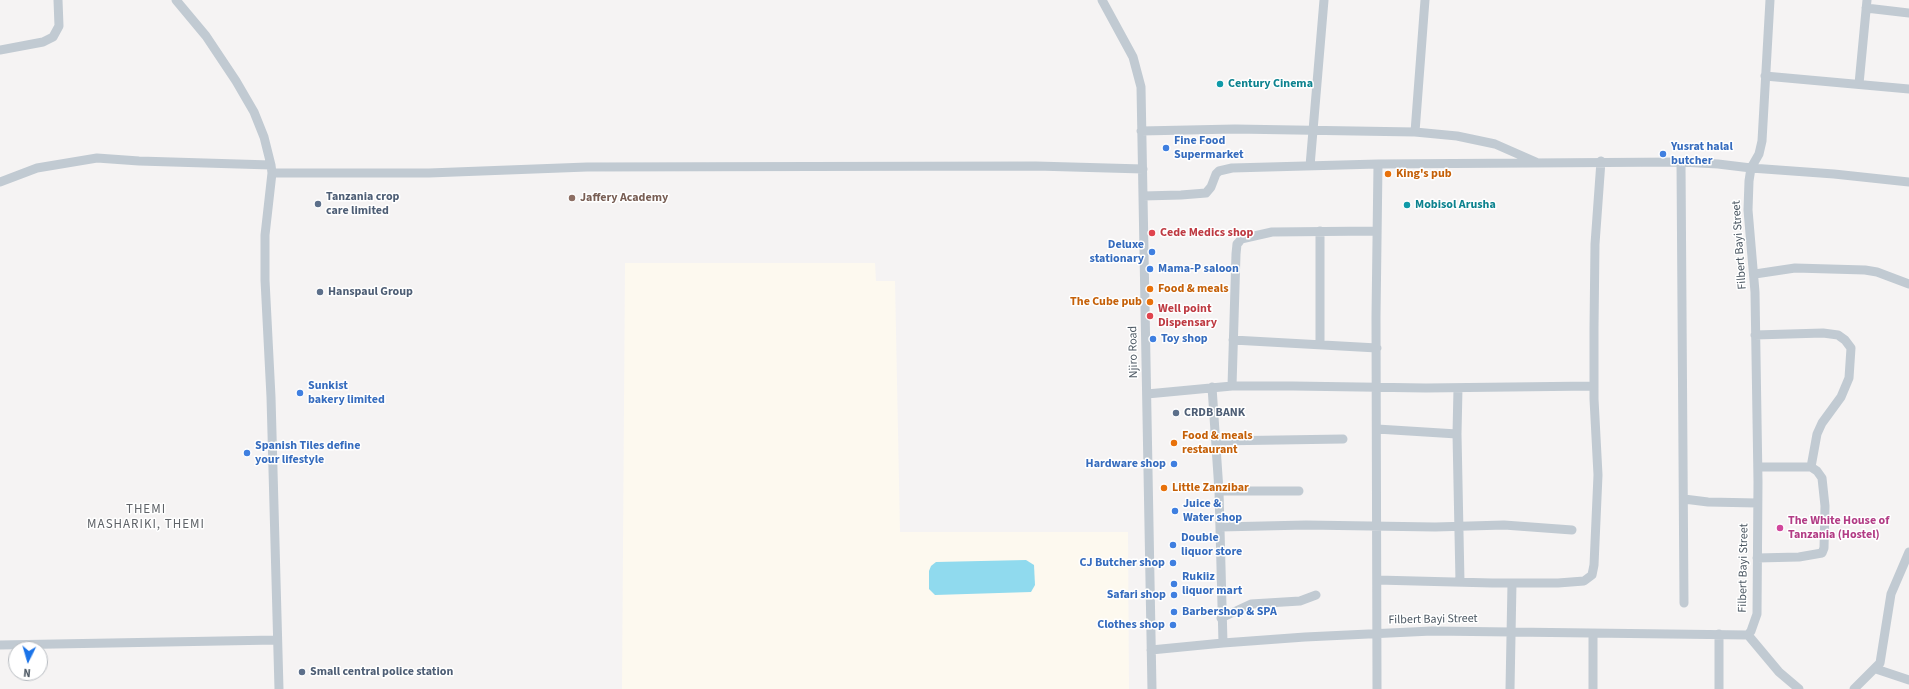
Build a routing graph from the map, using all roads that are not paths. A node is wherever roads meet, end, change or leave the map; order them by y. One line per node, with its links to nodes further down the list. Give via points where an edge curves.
1 (58, 0): 9 (street, via 59,26 53,37 42,42)
2 (176, 0): 22 (street, via 206,36 236,81 259,125)
3 (1102, 0): 14 (street, Njiro Road, via 1136,63 1141,87)
4 (1324, 0): 13 (street)
5 (1425, 0): 15 (street)
6 (1770, 0): 10 (street, Filbert Bayi Street)
7 (1867, 4): 8 (street); 11 (street)
8 (1909, 13)
9 (0, 50)
10 (1765, 76): 11 (street); 21 (street, Filbert Bayi Street, via 1762,141 1759,154)
11 (1859, 84): 12 (street)
12 (1909, 90)
13 (1314, 130): 14 (street, via 1235,128); 15 (street); 20 (street)
14 (1141, 131): 23 (street, Njiro Road)
15 (1415, 132): 18 (street, via 1457,136 1495,144)
16 (1601, 161): 17 (street); 18 (street); 36 (street, via 1595,244)
17 (1681, 162): 21 (street); 49 (street)
18 (1539, 163): 19 (street)
19 (1378, 164): 20 (street); 27 (street)
20 (1310, 166): 26 (street, via 1232,168 1219,171 1212,187 1206,193)
21 (1751, 168): 25 (street); 29 (street, Filbert Bayi Street, via 1748,210)
22 (272, 169): 23 (street, via 436,173 587,167 1036,166); 24 (street, via 97,158 37,168); 68 (street, via 265,235 277,601)
23 (1143, 170): 26 (street, Njiro Road)
24 (0, 182)
25 (1909, 182)
26 (1143, 196): 40 (street, Njiro Road)
27 (1377, 230): 28 (street); 34 (street)
28 (1320, 231): 32 (street, via 1272,232 1241,239 1237,244); 33 (street)
29 (1755, 274): 30 (street, via 1795,268 1865,270); 31 (street, Filbert Bayi Street)
30 (1909, 284)
31 (1755, 335): 45 (street, Filbert Bayi Street); 46 (street, via 1838,335 1851,348 1849,378 1820,428)
32 (1234, 340): 33 (street); 35 (street)
33 (1320, 344): 34 (street)
34 (1377, 348): 38 (street)
35 (1232, 386): 37 (street); 38 (street)
36 (1594, 386): 39 (street); 59 (street, via 1598,475 1592,575 1578,582)
37 (1212, 387): 40 (street); 44 (street)
38 (1376, 387): 39 (street); 41 (street)
39 (1458, 388): 42 (street)
40 (1147, 394): 71 (street, Njiro Road)
41 (1377, 429): 42 (street); 51 (street)
42 (1457, 434): 53 (street)
43 (1342, 439): 44 (street)
44 (1216, 441): 47 (street)
45 (1758, 467): 46 (street); 50 (street, Filbert Bayi Street)
46 (1811, 467): 56 (street, via 1820,474 1824,488 1822,553 1799,557)
47 (1219, 491): 48 (street); 52 (street)
48 (1299, 491)
49 (1684, 499): 50 (street); 61 (street)
50 (1756, 503): 56 (street, Filbert Bayi Street)
51 (1377, 526): 52 (street); 53 (street); 57 (street)
52 (1220, 527): 62 (street)
53 (1458, 527): 54 (street, via 1504,526); 58 (street)
54 (1572, 530)
55 (1909, 552): 72 (street, via 1891,594 1883,651)
56 (1757, 558): 67 (street, Filbert Bayi Street, via 1757,614 1752,631)
57 (1377, 580): 58 (street); 64 (street)
58 (1460, 582): 59 (street)
59 (1512, 583): 63 (street)
60 (1316, 595): 62 (street, via 1300,601 1251,604)
61 (1684, 603)
62 (1221, 618): 69 (street)
63 (1512, 632): 64 (street, Filbert Bayi Street); 65 (street, Filbert Bayi Street); 77 (street)
64 (1376, 633): 69 (street, Filbert Bayi Street); 76 (street)
65 (1593, 634): 66 (street, Filbert Bayi Street); 78 (street)
66 (1719, 634): 67 (street, Filbert Bayi Street); 79 (street)
67 (1748, 635): 80 (street, via 1779,672)
68 (276, 640): 70 (street); 74 (street)
69 (1223, 643): 71 (street, Filbert Bayi Street)
70 (0, 645)
71 (1151, 650): 75 (street, Njiro Road)
72 (1876, 669): 73 (street); 81 (street, via 1866,675)
73 (1909, 680)
74 (279, 689)
75 (1152, 689)
76 (1377, 689)
77 (1510, 689)
78 (1593, 689)
79 (1719, 689)
80 (1799, 689)
81 (1854, 689)

